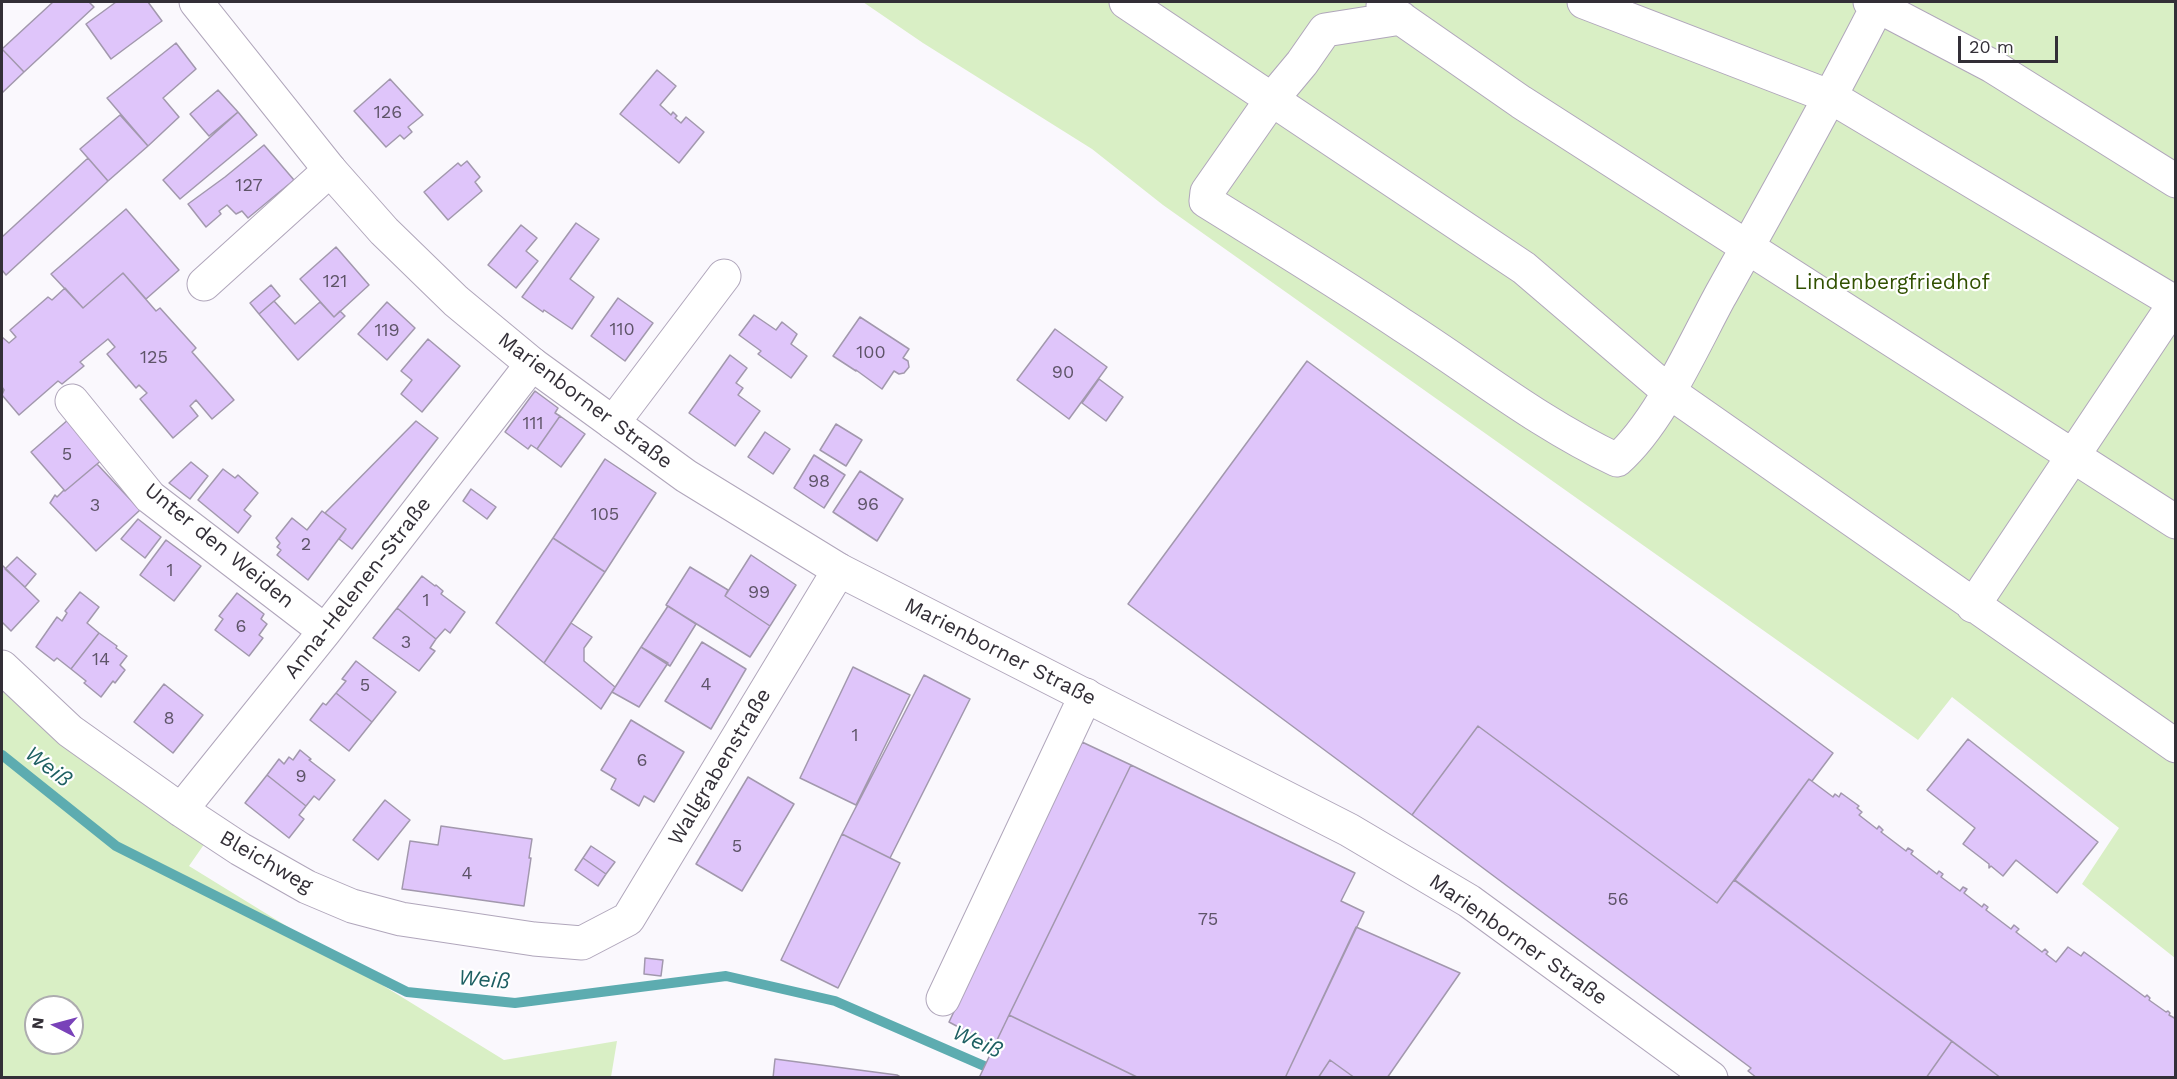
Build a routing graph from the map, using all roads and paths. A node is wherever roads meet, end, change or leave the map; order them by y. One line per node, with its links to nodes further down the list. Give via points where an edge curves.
1 (196, 2): 8 (street, Marienborner Straße)
2 (1126, 2): 7 (street)
3 (1584, 2): 6 (street)
4 (1874, 3): 6 (street); 9 (street, via 1992,66)
5 (1389, 10): 7 (street, via 1325,30); 10 (street, via 1521,102)
6 (1831, 97): 10 (street); 13 (street)
7 (1272, 99): 15 (street, via 1524,268); 15 (street, via 1207,192 1206,201 1403,325 1527,410 1617,460 1633,446)
8 (330, 170): 12 (street); 14 (street, Marienborner Straße, via 384,231 456,302)
9 (2175, 181)
10 (1748, 246): 15 (street); 18 (street)
11 (724, 276): 17 (street)
12 (204, 284)
13 (2175, 303): 18 (street)
14 (532, 364): 17 (street, Marienborner Straße); 22 (street, Anna-Helenen-Straße)
15 (1668, 391): 21 (street)
16 (72, 401): 22 (street, Unter den Weiden, via 150,497)
17 (613, 423): 20 (street, Marienborner Straße, via 686,476)
18 (2073, 456): 19 (street); 21 (street)
19 (2175, 522)
20 (839, 570): 24 (street, Marienborner Straße); 27 (street, Wallgrabenstraße, via 628,920)
21 (1973, 606): 25 (street)
22 (325, 631): 26 (street, Anna-Helenen-Straße)
23 (2, 667): 26 (street, Bleichweg, via 70,731)
24 (1086, 695): 28 (street); 29 (street, Marienborner Straße, via 1349,830 1469,901)
25 (2175, 746)
26 (181, 810): 27 (street, Bleichweg, via 240,849 308,887 352,906 401,919 534,939)
27 (582, 942)
28 (943, 999)
29 (1711, 1077)

